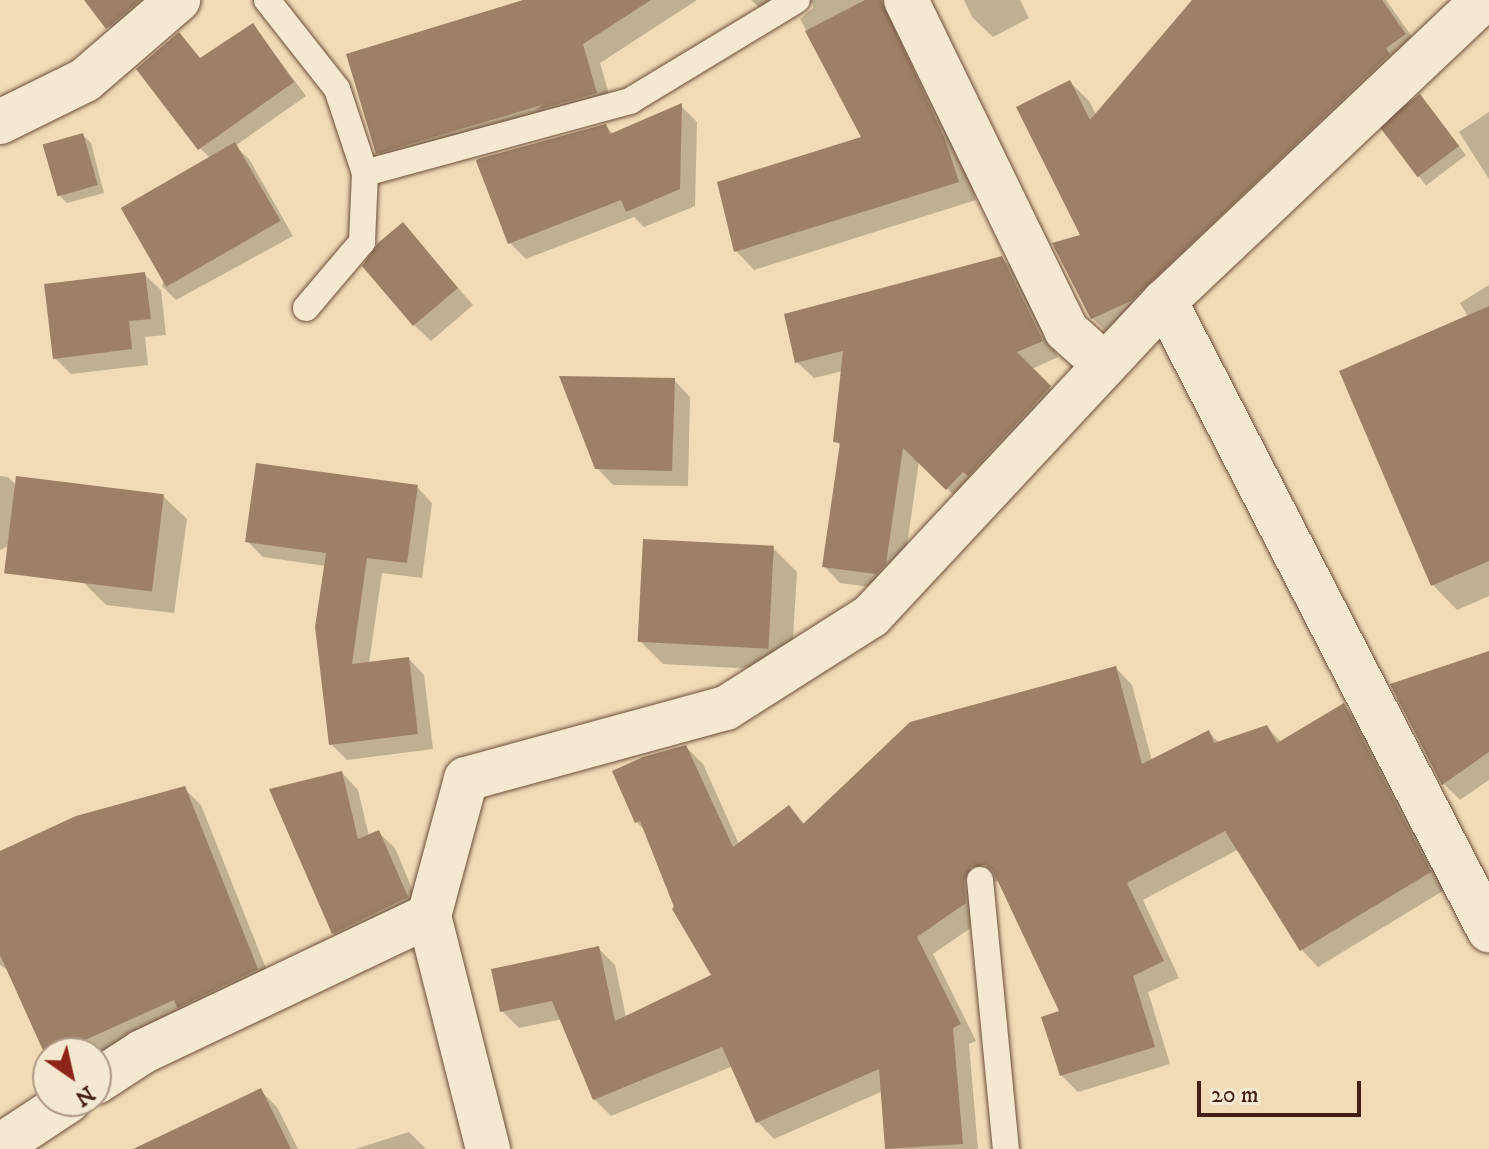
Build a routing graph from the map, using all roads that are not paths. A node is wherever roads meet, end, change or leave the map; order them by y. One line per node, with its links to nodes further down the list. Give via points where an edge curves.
1 (178, 0): 6 (street, via 85,80)
2 (267, 0): 7 (lane, via 337,89)
3 (797, 0): 7 (lane, via 630,101)
4 (906, 0): 10 (street, via 1066,330)
5 (1483, 0): 8 (street)
6 (0, 122)
7 (365, 173): 9 (lane, via 362,242)
8 (1165, 301): 10 (street); 13 (street)
9 (306, 308)
10 (1105, 365): 12 (street, via 871,616 726,708 466,779)
11 (980, 880): 18 (lane)
12 (429, 916): 14 (street, via 142,1052); 17 (street)
13 (1489, 930)
14 (112, 1072)
15 (44, 1117): 16 (street)
16 (0, 1146)
17 (488, 1149)
18 (1006, 1149)

